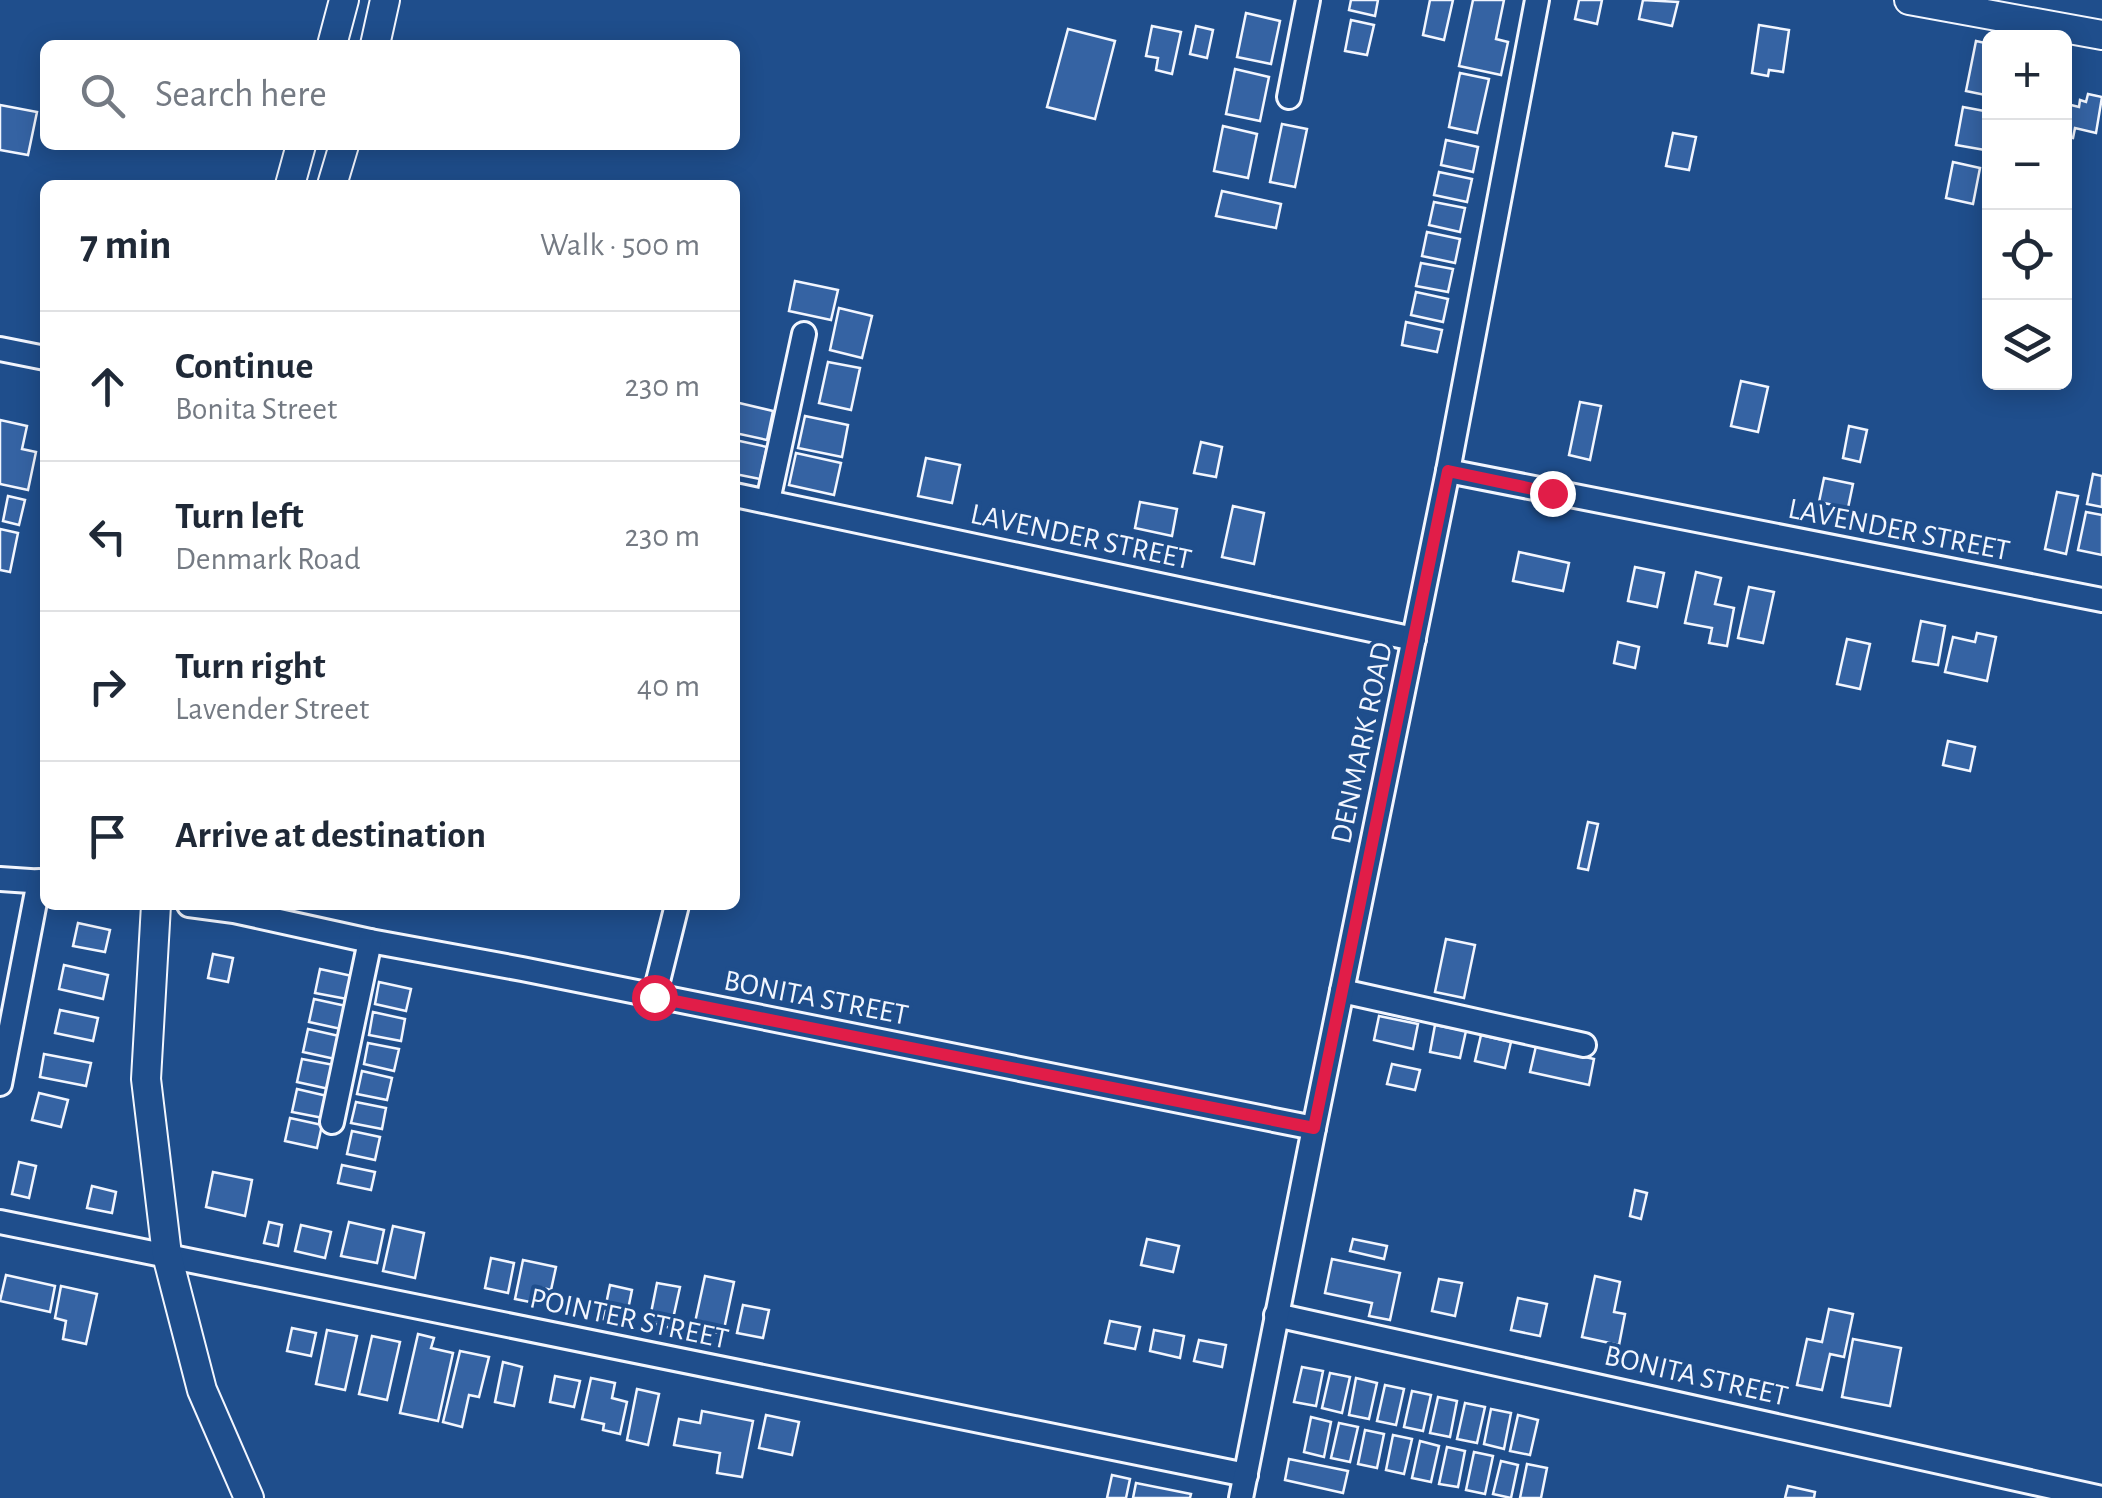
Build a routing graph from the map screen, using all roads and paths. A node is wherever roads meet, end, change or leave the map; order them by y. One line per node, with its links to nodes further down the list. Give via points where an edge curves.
1 (344, 0): 7 (main road)
2 (385, 0): 8 (main road)
3 (1308, 0): 9 (street)
4 (1537, 0): 17 (street, DENMARK ROAD)
5 (1908, 0): 6 (main road)
6 (2102, 35)
7 (333, 40)
8 (376, 40)
9 (1289, 96)
10 (300, 150): 12 (main road)
11 (342, 150): 13 (main road)
12 (291, 180)
13 (334, 180)
14 (804, 334): 19 (street)
15 (0, 348): 16 (street)
16 (40, 357)
17 (1448, 471): 20 (street, LAVENDER STREET); 21 (street, DENMARK ROAD)
18 (740, 496): 19 (street, LAVENDER STREET)
19 (768, 501): 21 (street, LAVENDER STREET)
20 (2102, 600)
21 (1414, 639): 30 (street, DENMARK ROAD)
22 (0, 880): 23 (street)
23 (40, 882)
24 (40, 892): 33 (street)
25 (156, 910): 37 (main road, via 146,1079)
26 (253, 910): 28 (street, BONITA STREET)
27 (676, 910): 31 (street)
28 (292, 914): 29 (street, BONITA STREET)
29 (370, 941): 31 (street, BONITA STREET); 34 (street)
30 (1342, 991): 32 (street); 35 (street, DENMARK ROAD)
31 (654, 997): 35 (street, BONITA STREET)
32 (1584, 1045)
33 (0, 1084)
34 (332, 1122)
35 (1314, 1128): 38 (street, DENMARK ROAD)
36 (0, 1222): 37 (street, POINTER STREET)
37 (166, 1255): 39 (street, POINTER STREET); 40 (main road, via 202,1390)
38 (1276, 1315): 39 (street, DENMARK ROAD); 41 (street, BONITA STREET)
39 (1243, 1487)
40 (249, 1498)
41 (2102, 1498)

